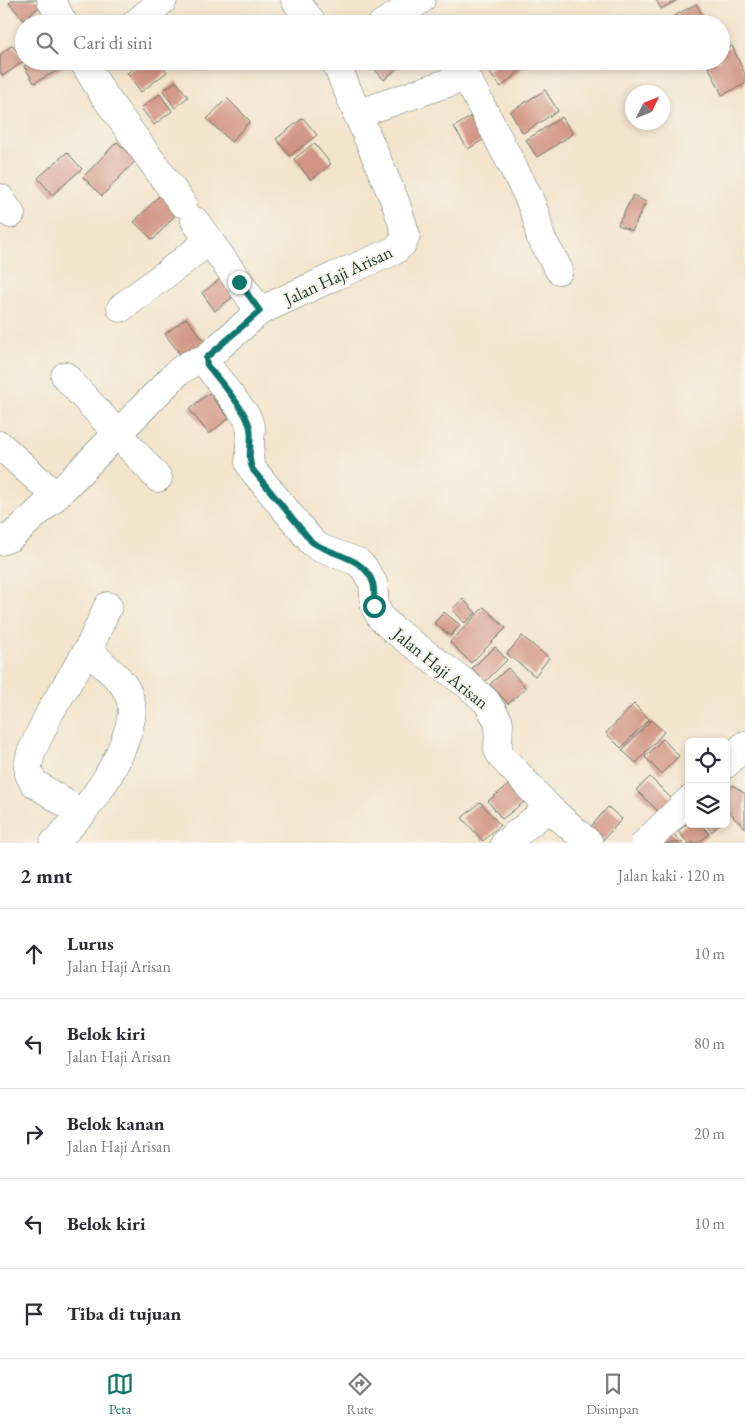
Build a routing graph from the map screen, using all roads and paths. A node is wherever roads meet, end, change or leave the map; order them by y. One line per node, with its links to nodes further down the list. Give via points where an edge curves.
1 (51, 0): 5 (street)
2 (163, 0): 6 (street)
3 (294, 0): 7 (street)
4 (421, 0): 8 (street)
5 (59, 15)
6 (146, 15)
7 (306, 15)
8 (397, 15)
9 (90, 70): 12 (street, via 103,94)
10 (339, 70): 11 (street, Jalan Haji Arisan)
11 (357, 114): 13 (street, via 447,83 462,79 469,82 528,196 540,236); 15 (street, Jalan Haji Arisan, via 396,204 406,235 404,243 394,251)
12 (195, 222): 14 (street); 15 (street)
13 (559, 270)
14 (122, 308)
15 (260, 311): 16 (street, Jalan Haji Arisan)
16 (206, 358): 18 (street, via 178,372); 26 (street, Jalan Haji Arisan, via 207,365 247,417 251,429 249,463 260,481 312,542 358,562 364,568 373,583 374,606 381,618 486,701 499,722 498,750 502,757)
17 (66, 376): 18 (street)
18 (118, 434): 20 (street); 21 (street)
19 (0, 445): 21 (street)
20 (158, 478)
21 (56, 496): 22 (street, via 10,537)
22 (0, 541)
23 (108, 606): 24 (street)
24 (90, 646): 27 (street, via 92,653 124,686 132,707 132,720 117,761); 27 (street, via 50,712 28,766 34,783)
25 (685, 804): 31 (street)
26 (549, 808): 29 (street); 30 (street, Jalan Haji Arisan)
27 (82, 814): 28 (street)
28 (54, 843)
29 (506, 843)
30 (589, 843)
31 (645, 843)

